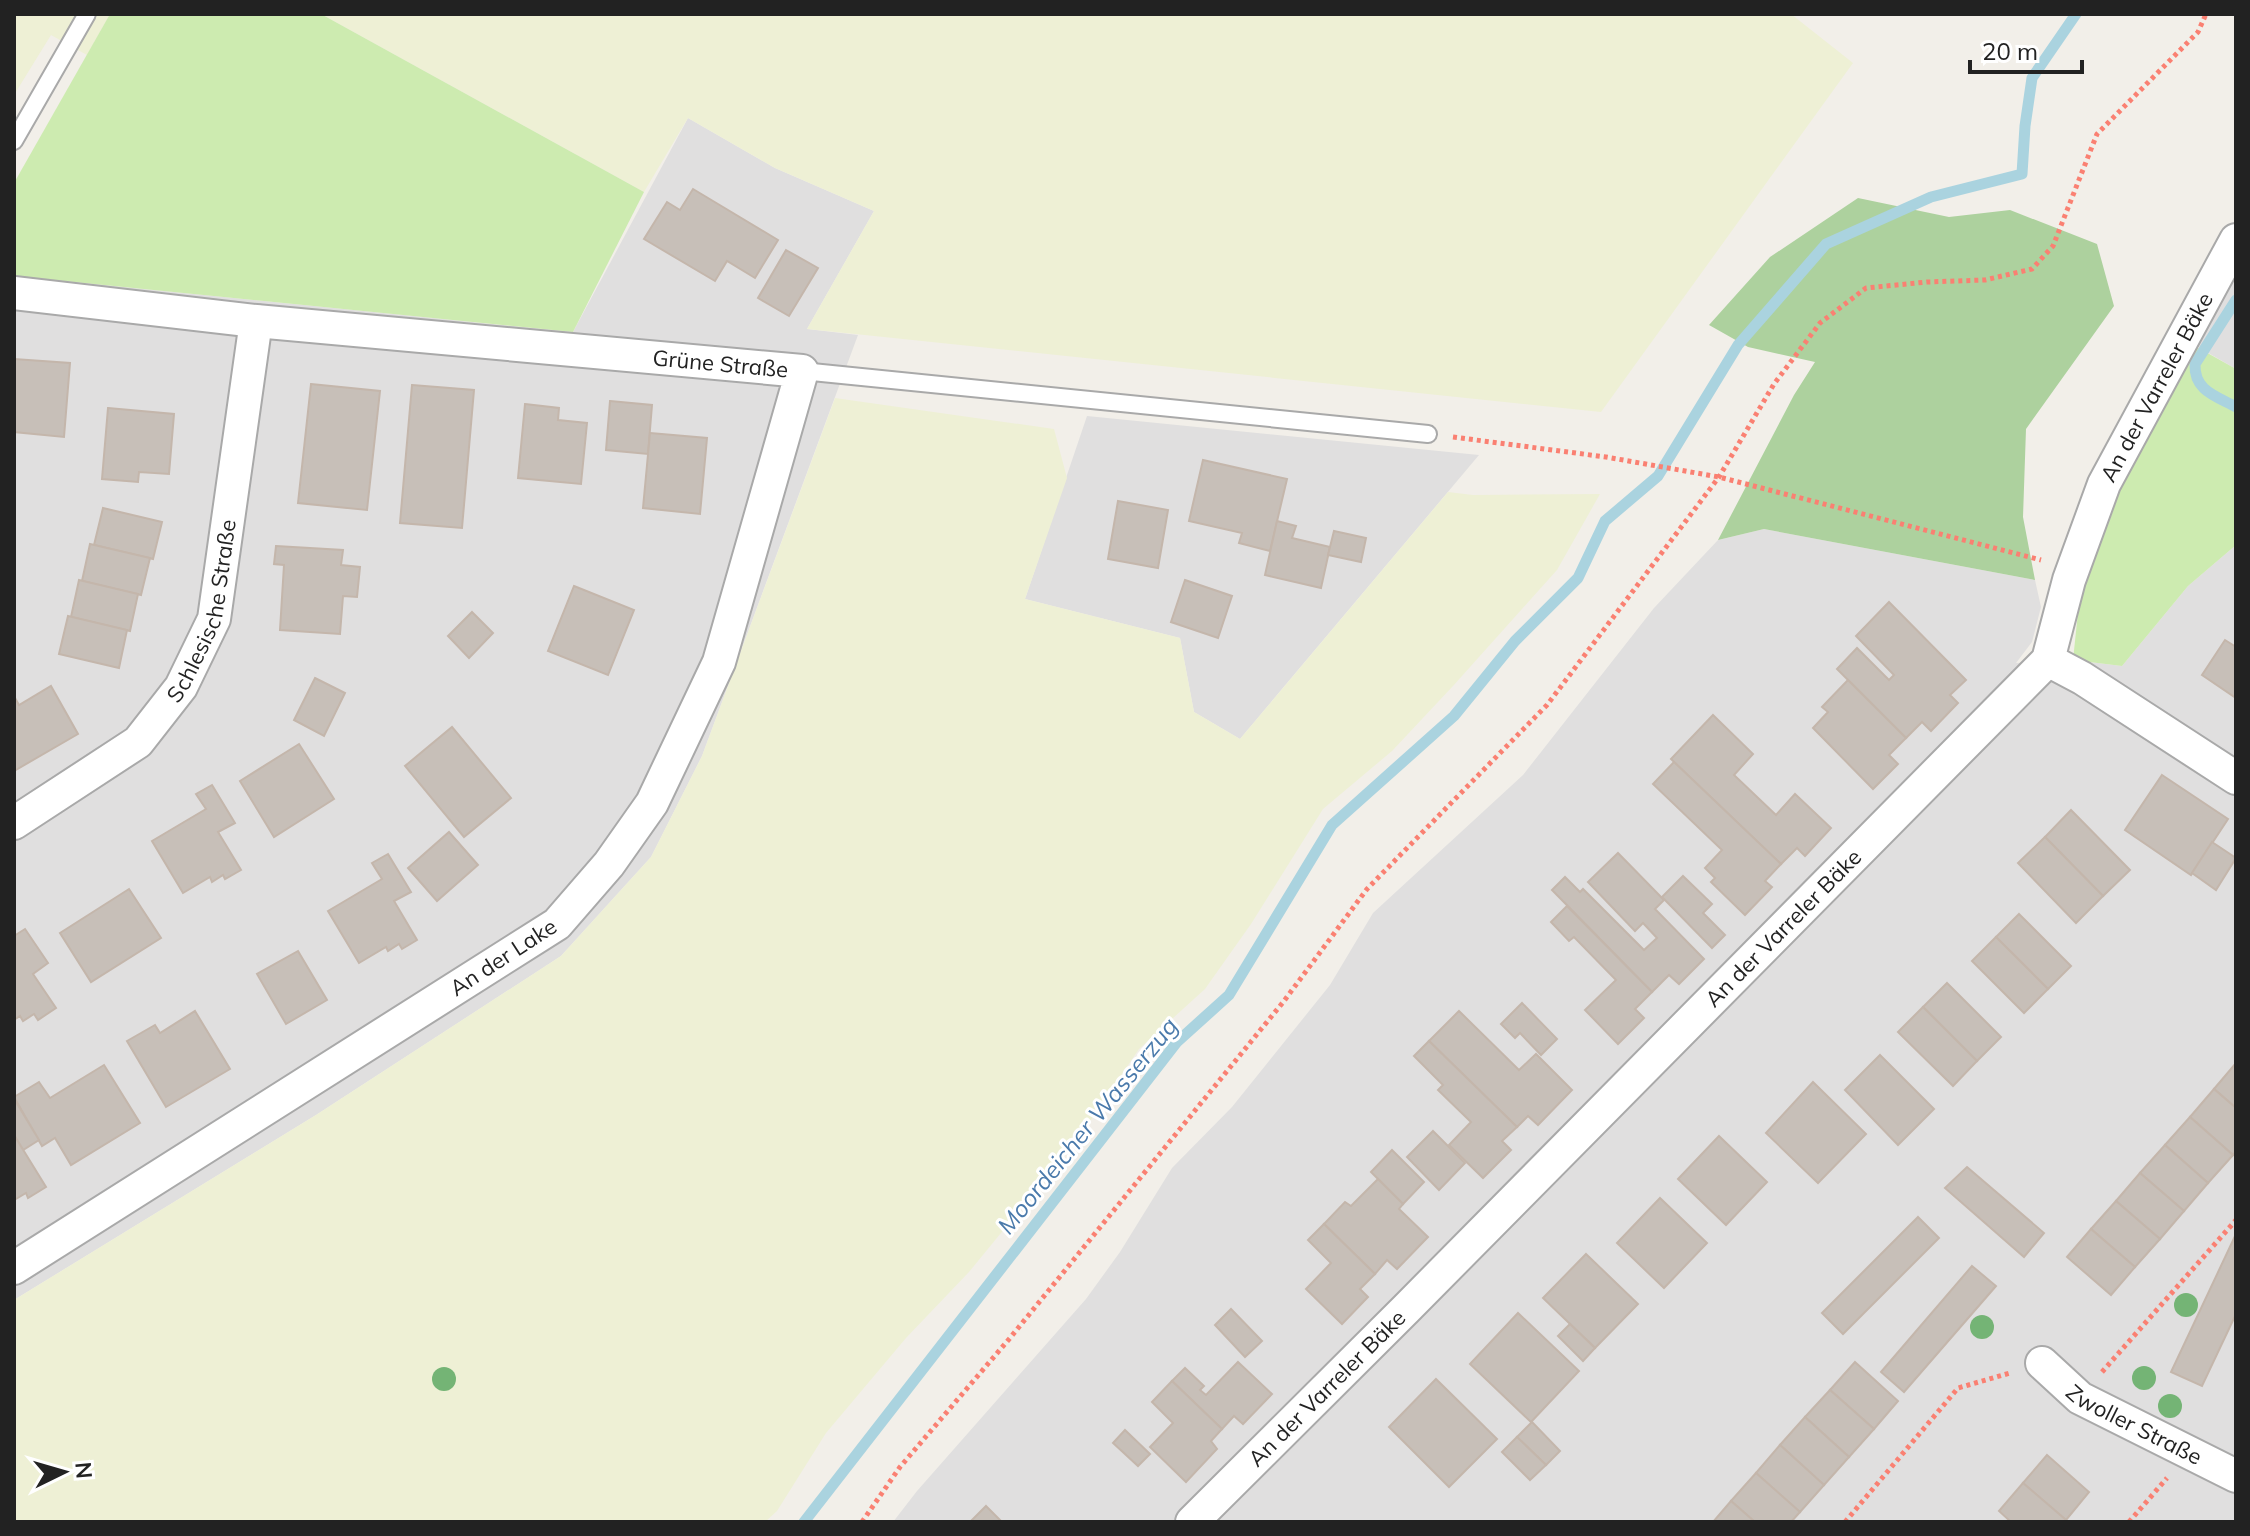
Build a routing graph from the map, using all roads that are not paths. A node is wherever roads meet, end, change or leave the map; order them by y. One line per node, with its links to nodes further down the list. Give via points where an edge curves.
1 (87, 14): 2 (lane)
2 (14, 141)
3 (2236, 240): 8 (street, An der Varreler Bäke, via 2104,484)
4 (14, 293): 5 (street, Grüne Straße)
5 (256, 321): 6 (street, Grüne Straße); 10 (street, Schlesische Straße, via 214,619 195,660 138,742)
6 (802, 371): 7 (lane, Grüne Straße); 11 (street, An der Lake, via 719,662 652,803 557,924)
7 (1428, 434)
8 (2048, 660): 9 (street); 14 (street, An der Varreler Bäke)
9 (2236, 778)
10 (14, 823)
11 (14, 1268)
12 (2042, 1363): 13 (street, Zwoller Straße, via 2080,1398)
13 (2236, 1476)
14 (1192, 1522)

